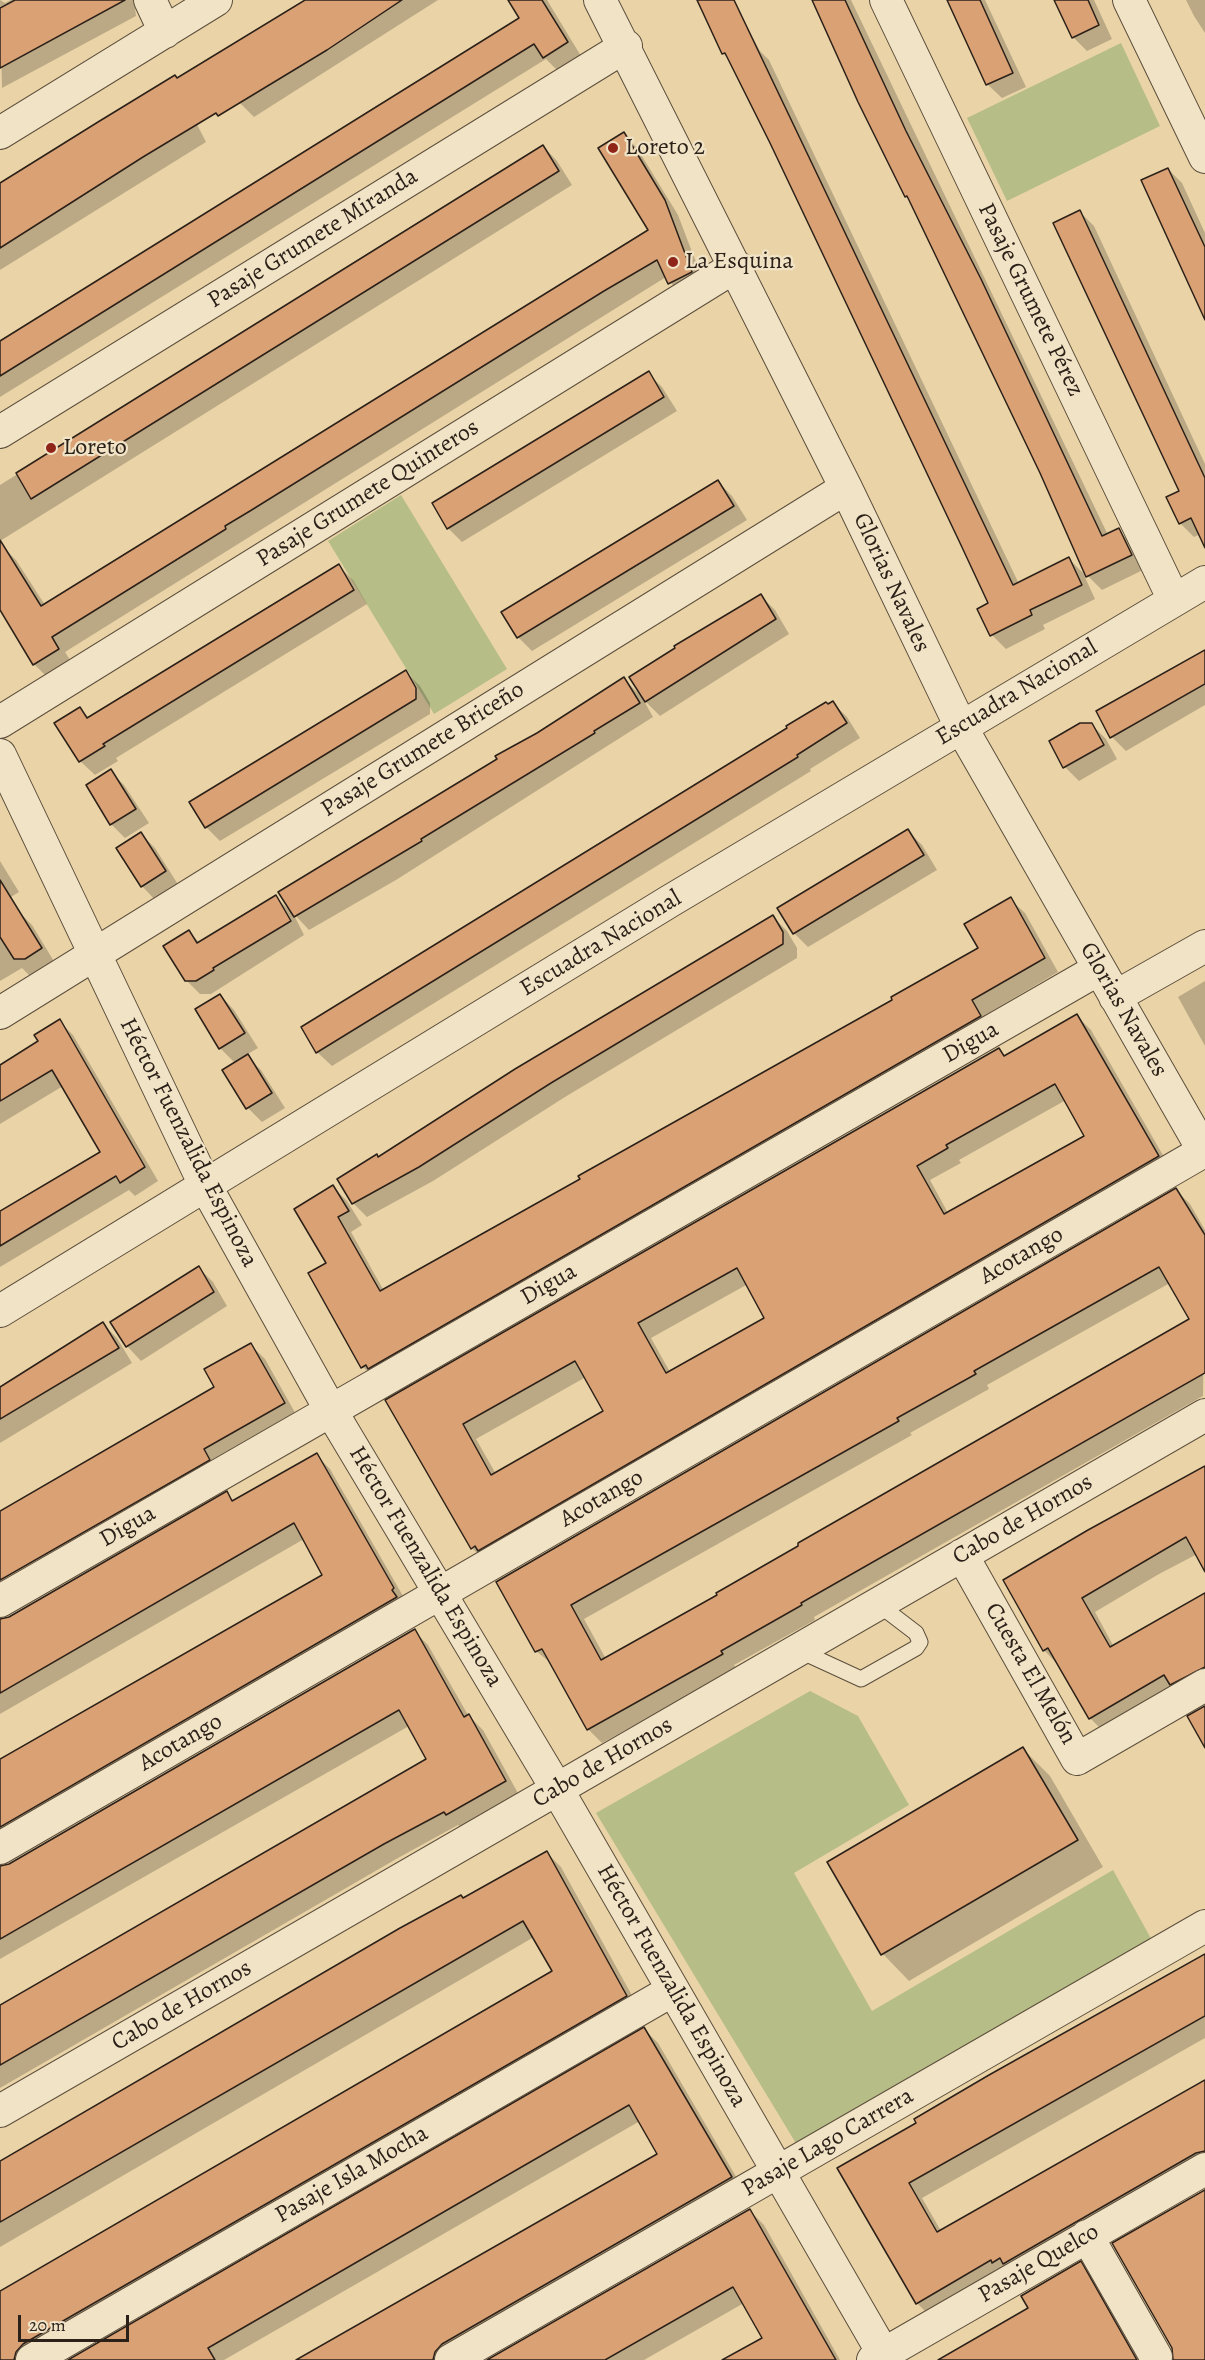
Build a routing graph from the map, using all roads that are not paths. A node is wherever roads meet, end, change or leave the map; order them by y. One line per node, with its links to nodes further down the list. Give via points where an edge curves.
1 (150, 0): 6 (street)
2 (216, 0): 6 (street)
3 (600, 0): 7 (street, Glorias Navales)
4 (886, 0): 14 (street, Pasaje Grumete Pérez)
5 (1130, 0): 9 (street)
6 (165, 32): 8 (street)
7 (626, 46): 10 (street, Glorias Navales); 11 (street, Pasaje Grumete Miranda)
8 (0, 134)
9 (1205, 157)
10 (736, 266): 12 (street, Glorias Navales); 15 (street, Pasaje Grumete Quinteros)
11 (0, 432)
12 (846, 488): 16 (street, Glorias Navales); 19 (street, Pasaje Grumete Briceño)
13 (1205, 582): 14 (street, Escuadra Nacional)
14 (1174, 600): 16 (street, Escuadra Nacional)
15 (0, 722)
16 (961, 727): 20 (street, Glorias Navales); 24 (street, Escuadra Nacional)
17 (0, 755): 19 (street, Héctor Fuenzalida Espinoza)
18 (1205, 946): 21 (street)
19 (94, 954): 22 (street, Pasaje Grumete Briceño); 24 (street, Héctor Fuenzalida Espinoza)
20 (1099, 969): 21 (street, Glorias Navales); 26 (street, Digua)
21 (1115, 997): 23 (street, Glorias Navales)
22 (0, 1013)
23 (1204, 1152): 29 (street, Acotango)
24 (205, 1185): 25 (street, Escuadra Nacional); 26 (street, Héctor Fuenzalida Espinoza)
25 (0, 1311)
26 (331, 1411): 29 (street, Héctor Fuenzalida Espinoza); 30 (street, Digua)
27 (1205, 1415): 28 (street, Cabo de Hornos)
28 (962, 1555): 31 (street, Cabo de Hornos); 33 (street, Cuesta El Melón, via 1077,1759)
29 (440, 1593): 34 (street, Héctor Fuenzalida Espinoza); 35 (street, Acotango)
30 (0, 1601)
31 (878, 1604): 32 (street, Cabo de Hornos); 32 (lane, via 916,1633 920,1642 916,1648 861,1679)
32 (798, 1650): 34 (street, Cabo de Hornos)
33 (1205, 1685)
34 (557, 1790): 37 (street, Héctor Fuenzalida Espinoza); 38 (street, Cabo de Hornos)
35 (0, 1848)
36 (1205, 1926): 40 (street, Pasaje Lago Carrera)
37 (673, 1990): 40 (street, Héctor Fuenzalida Espinoza); 44 (street, Pasaje Isla Mocha)
38 (0, 2111)
39 (1205, 2169): 41 (street, Pasaje Quelco)
40 (778, 2172): 43 (street, Héctor Fuenzalida Espinoza); 45 (street, Pasaje Lago Carrera)
41 (1087, 2236): 42 (street); 43 (street, Pasaje Quelco)
42 (1156, 2357)
43 (881, 2358)
44 (32, 2360)
45 (451, 2360)

